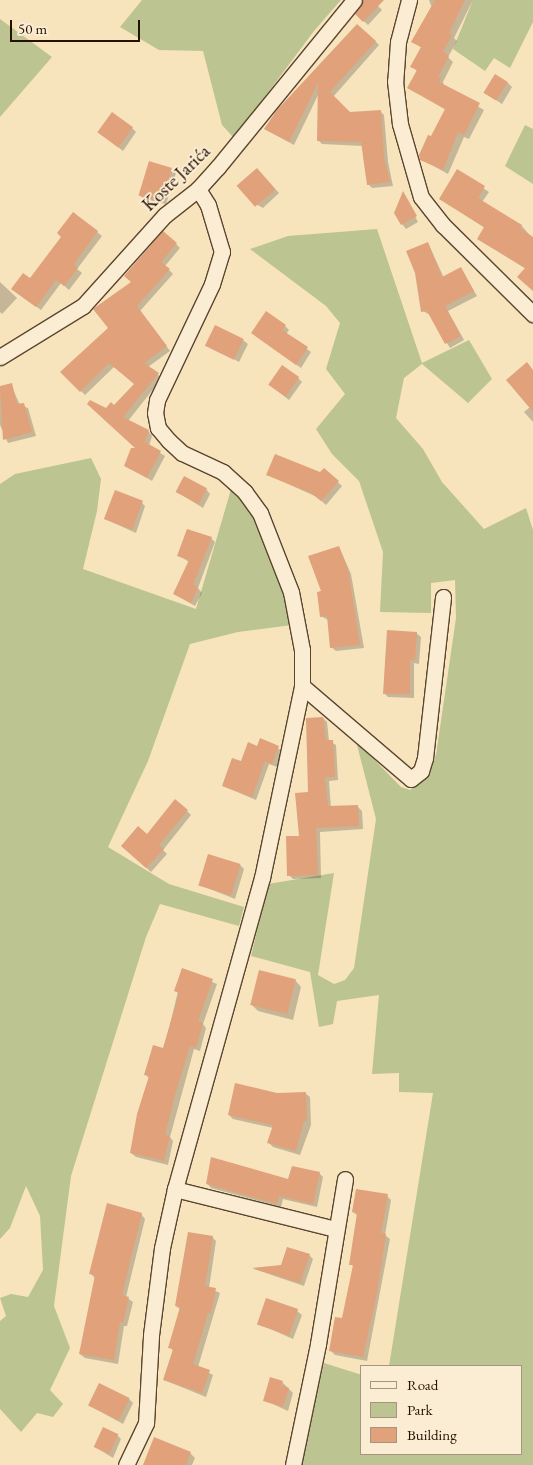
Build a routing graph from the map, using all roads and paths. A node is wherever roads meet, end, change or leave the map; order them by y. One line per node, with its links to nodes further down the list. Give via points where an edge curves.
1 (354, 0): 3 (street, Koste Jarića)
2 (409, 0): 4 (street, via 398,42 395,81 400,124 421,198 443,226)
3 (198, 189): 5 (street, Koste Jarića, via 165,216 83,306); 7 (street, via 208,205 222,252 212,284 157,400 158,428 182,453 223,472 245,492 260,514 292,592 302,650)
4 (533, 314)
5 (0, 357)
6 (442, 597): 7 (street, via 425,758 421,771 411,779)
7 (302, 686): 9 (street, via 262,878)
8 (345, 1179): 10 (street)
9 (175, 1189): 10 (street); 11 (street, via 162,1248 151,1335 146,1424)
10 (335, 1229): 12 (street, via 318,1344)
11 (126, 1465)
12 (293, 1465)

